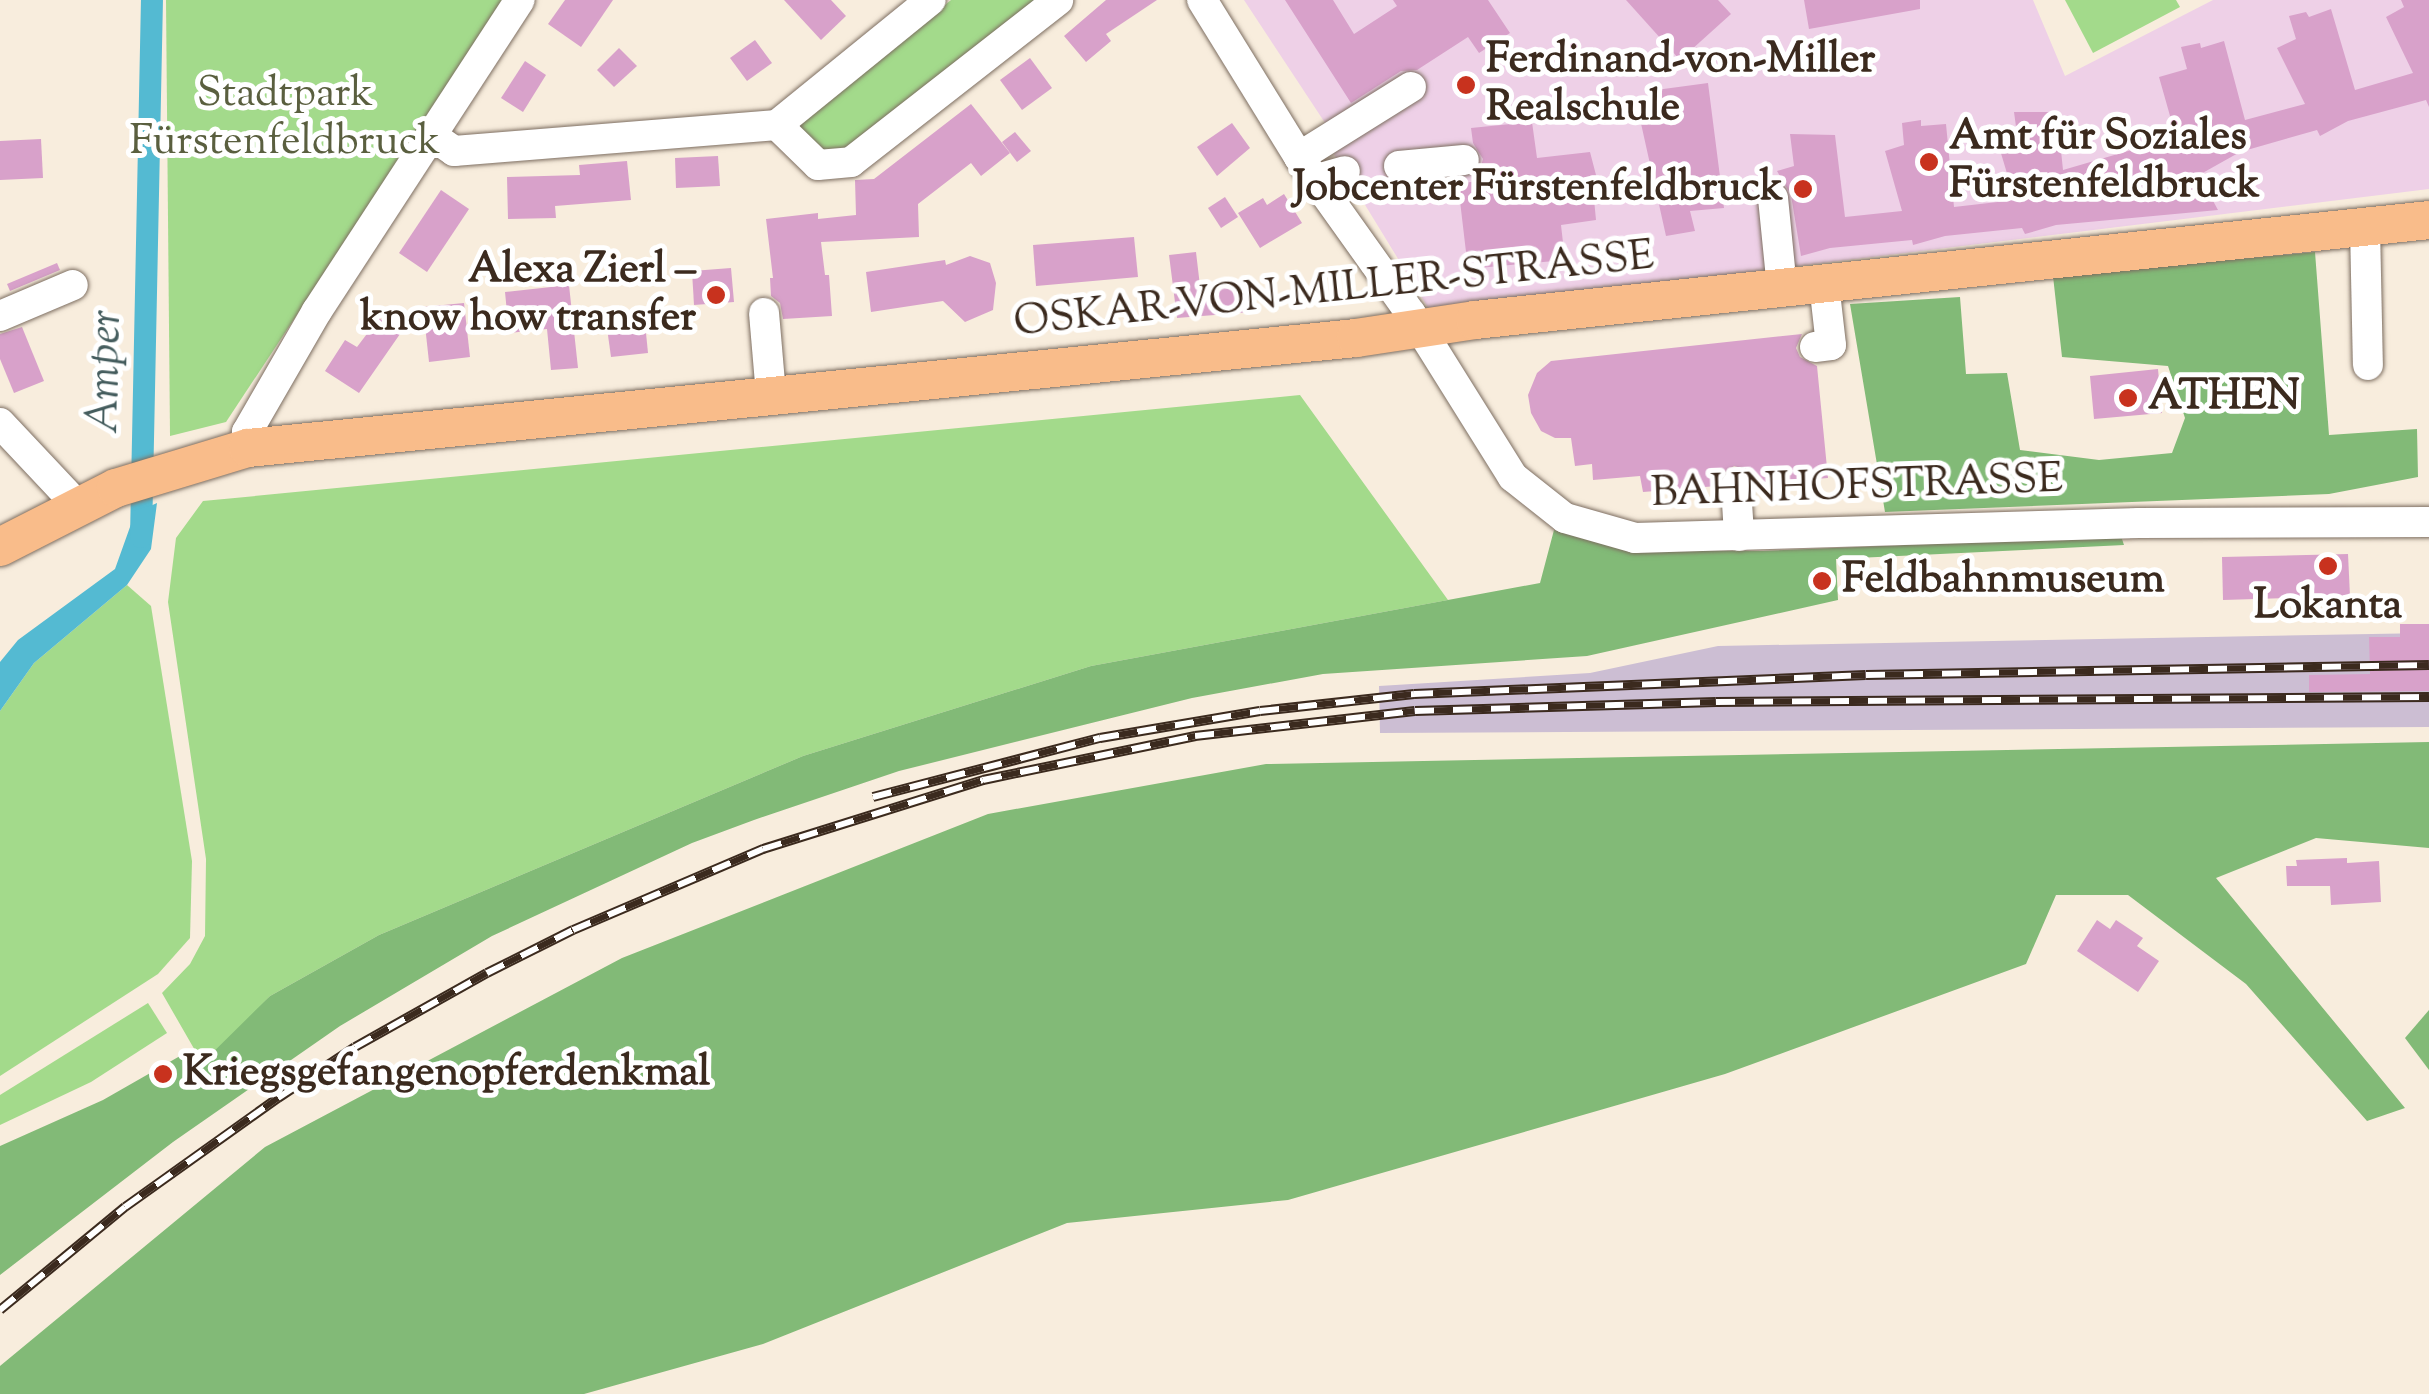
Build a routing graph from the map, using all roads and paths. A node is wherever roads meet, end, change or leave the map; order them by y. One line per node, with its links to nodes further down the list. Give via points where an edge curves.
1 (520, 0): 7 (street)
2 (931, 0): 6 (street)
3 (1058, 0): 6 (street, via 851,162 818,165)
4 (1202, 0): 10 (street, BAHNHOFSTRASSE)
5 (1411, 86): 10 (street)
6 (777, 124): 7 (street, via 454,151)
7 (431, 135): 25 (street, via 317,311 247,432)
8 (1464, 160): 9 (street)
9 (1398, 166)
10 (1307, 169): 11 (street); 20 (street, BAHNHOFSTRASSE)
11 (1345, 171)
12 (1773, 198): 17 (street)
13 (2429, 220): 14 (main road, OSKAR-VON-MILLER-STRASSE)
14 (2365, 227): 15 (main road, OSKAR-VON-MILLER-STRASSE); 22 (street)
15 (1824, 284): 17 (main road, OSKAR-VON-MILLER-STRASSE); 21 (street, via 1831,346)
16 (73, 286): 19 (street)
17 (1782, 288): 20 (main road, OSKAR-VON-MILLER-STRASSE)
18 (764, 313): 23 (street)
19 (0, 316)
20 (1419, 327): 23 (main road, OSKAR-VON-MILLER-STRASSE); 29 (street, BAHNHOFSTRASSE, via 1513,477 1565,518 1635,538)
21 (1814, 346)
22 (2368, 365)
23 (772, 395): 25 (main road, OSKAR-VON-MILLER-STRASSE)
24 (0, 424): 27 (street)
25 (248, 448): 27 (main road, OSKAR-VON-MILLER-STRASSE, via 160,471)
26 (1736, 484): 29 (street)
27 (78, 506): 30 (main road, OSKAR-VON-MILLER-STRASSE)
28 (2429, 522): 29 (street, BAHNHOFSTRASSE)
29 (1739, 536)
30 (0, 548)

